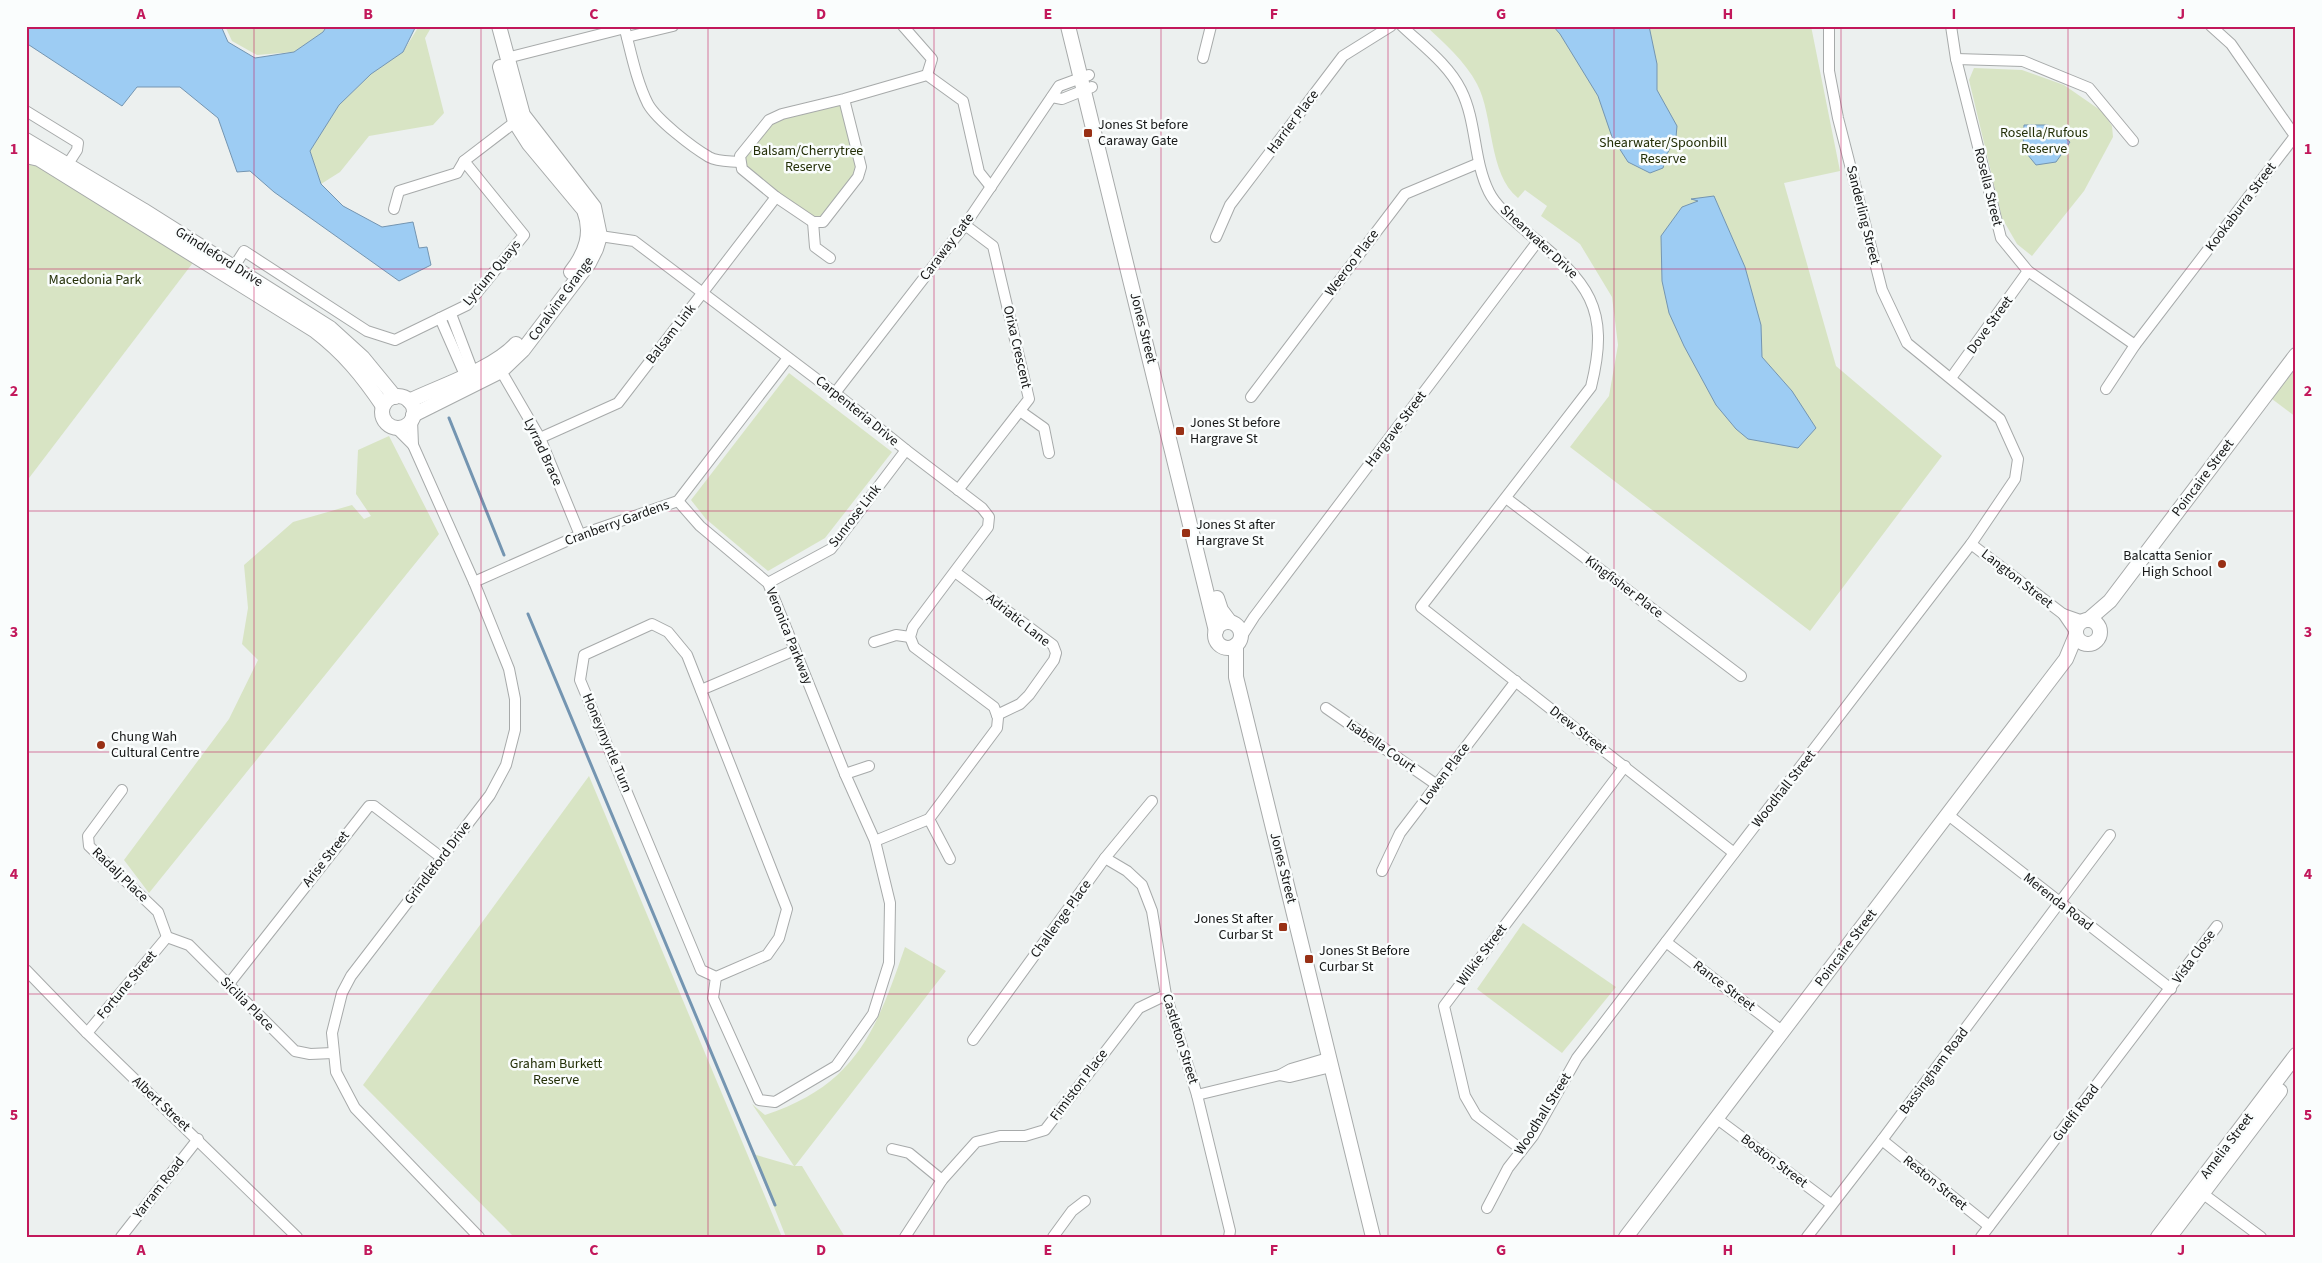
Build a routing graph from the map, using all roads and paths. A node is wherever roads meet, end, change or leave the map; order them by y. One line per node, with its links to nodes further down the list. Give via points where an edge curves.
1 (491, 26): 21 (street, Coralvine Grange)
2 (499, 26): 14 (street)
3 (673, 26): 13 (street)
4 (903, 26): 17 (street, via 932,59)
5 (1068, 26): 18 (street, Jones Street)
6 (1077, 26): 18 (street, Jones Street)
7 (1212, 26): 15 (street)
8 (1391, 26): 35 (street, Harrier Place, via 1342,56 1230,205)
9 (1402, 26): 27 (street, Shearwater Drive, via 1448,68 1461,90 1472,124)
10 (1829, 26): 48 (street, Sanderling Street, via 1829,71 1838,118 1882,290 1907,343)
11 (1951, 26): 16 (street, Rosella Street)
12 (2212, 26): 43 (street, Kookaburra Street, via 2231,44 2294,136)
13 (626, 31): 14 (street); 26 (street, via 649,106 709,157)
14 (507, 58): 34 (street, via 523,115 594,207)
15 (1203, 58)
16 (1956, 59): 23 (street, via 2023,61 2089,88); 38 (street, Rosella Street, via 2001,238)
17 (927, 75): 19 (street); 29 (street, via 963,101 979,172)
18 (1087, 82): 29 (street, Caraway Gate, via 1062,99 1052,97); 73 (street, Jones Street, via 1218,604); 74 (street, Jones Street)
19 (844, 99): 26 (street, via 769,120 740,156); 32 (street, via 861,167 858,177 823,222)
20 (26, 111): 28 (street, via 78,143)
21 (515, 122): 25 (street); 47 (street, Coralvine Grange, via 529,144 584,210 589,228 587,239 579,261 518,341 484,368)
22 (26, 140): 28 (street, Grindleford Drive)
23 (2133, 141)
24 (26, 156): 28 (street, Grindleford Drive)
25 (464, 161): 31 (street, via 457,173 399,191); 41 (street, Lycium Quays, via 524,234 467,305)
26 (739, 162): 30 (street, via 742,169)
27 (1479, 163): 36 (street, Shearwater Drive, via 1489,192 1498,204); 52 (street, Weeroo Place, via 1405,194)
28 (65, 168): 39 (street, Grindleford Drive)
29 (991, 186): 33 (street, Caraway Gate)
30 (776, 197): 32 (street); 40 (street, Balsam Link)
31 (394, 210)
32 (813, 222): 37 (street, via 815,246)
33 (965, 225): 50 (street, Caraway Gate); 55 (street, Orixa Crescent, via 993,246 1029,399)
34 (600, 236): 40 (street, Carpenteria Drive, via 634,241); 46 (street, Coralvine Grange, via 589,263 523,350)
35 (1216, 237)
36 (1538, 241): 63 (street, Shearwater Drive, via 1563,261 1581,282 1594,309 1598,359 1591,387); 72 (street, Hargrave Street)
37 (830, 258)
38 (2028, 271): 43 (street, Rosella Street); 48 (street, Dove Street)
39 (230, 272): 42 (street, Lycium Quays, via 244,251 367,331 395,340); 51 (street, Grindleford Drive, via 292,302 348,342); 54 (street, Grindleford Drive, via 335,346 363,374)
40 (703, 294): 45 (street, Carpenteria Drive); 58 (street, Balsam Link, via 618,402)
41 (451, 314): 42 (street, Lycium Quays); 47 (street)
42 (440, 318): 47 (street)
43 (2136, 345): 49 (street, Kookaburra Street)
44 (2296, 355): 70 (street, Poincaire Street)
45 (788, 358): 50 (street, Carpenteria Drive); 64 (street, Cranberry Gardens)
46 (501, 371): 56 (street, Coralvine Grange); 58 (street, Lyrrad Brace)
47 (469, 373): 53 (street, Coralvine Grange)
48 (1951, 378): 66 (street, Woodhall Street, via 2000,419 2018,459 2015,479)
49 (2106, 389)
50 (835, 393): 60 (street, Carpenteria Drive)
51 (395, 396): 53 (street, Grindleford Drive); 54 (street)
52 (1251, 397)
53 (409, 401): 56 (street, Grindleford Drive)
54 (383, 406): 57 (street, Grindleford Drive, via 384,420)
55 (1020, 411): 61 (street, via 1044,428); 62 (street, Orixa Crescent)
56 (412, 418): 57 (street, via 405,426); 59 (street, Grindleford Drive)
57 (396, 428): 59 (street, Grindleford Drive)
58 (540, 438): 65 (street, Lyrrad Brace)
59 (413, 445): 68 (street, Grindleford Drive)
60 (906, 450): 62 (street, Carpenteria Drive); 69 (street, Sunrose Link, via 831,549)
61 (1049, 452)
62 (958, 490): 67 (street, Carpenteria Drive, via 989,517 988,527)
63 (1506, 498): 71 (street, Shearwater Drive); 80 (street, Kingfisher Place)
64 (678, 501): 65 (street, Cranberry Gardens); 69 (street, Veronica Parkway, via 700,526)
65 (580, 535): 68 (street, Cranberry Gardens)
66 (1971, 544): 75 (street, Langton Street); 95 (street, Woodhall Street)
67 (955, 572): 76 (street, Carpenteria Drive, via 913,627); 84 (street, Adriatic Lane, via 1053,645 1056,652 1054,660 1020,704)
68 (474, 582): 96 (street, Grindleford Drive, via 509,669 515,699 515,730 506,765 490,795)
69 (768, 583): 79 (street, Veronica Parkway)
70 (2110, 600): 75 (street, Poincaire Street); 75 (street, Poincaire Street, via 2100,632 2096,624)
71 (1421, 607): 81 (street, Drew Street)
72 (1254, 617): 73 (street); 78 (street, Hargrave Street)
73 (1232, 623): 74 (street, via 1221,624); 78 (street, Jones Street, via 1239,629)
74 (1216, 630): 78 (street, Jones Street, via 1216,639)
75 (2082, 631): 91 (street, Poincaire Street, via 2066,659)
76 (910, 637): 77 (street, via 896,635); 84 (street, via 914,647 994,708)
77 (874, 642)
78 (1233, 644): 114 (street, Jones Street, via 1238,685)
79 (795, 650): 82 (street); 87 (street, Veronica Parkway)
80 (1742, 676)
81 (1516, 681): 86 (street, Drew Street); 88 (street, Lowen Place)
82 (701, 690): 105 (street, Honeymyrtle Turn, via 787,909 779,938 767,955); 105 (street, Honeymyrtle Turn, via 687,655 668,632 652,624 584,655 580,680 702,970)
83 (1326, 708): 88 (street, Isabella Court)
84 (998, 715): 92 (street, via 997,728)
85 (869, 766): 87 (street)
86 (1624, 766): 95 (street, Drew Street); 121 (street, Wilkie Street, via 1444,1006 1465,1096 1476,1115)
87 (845, 774): 94 (street, Veronica Parkway)
88 (1437, 785): 99 (street, Lowen Place, via 1400,833)
89 (122, 790): 102 (street, Radalj Place, via 88,836 89,846 158,912)
90 (1152, 801): 97 (street, Challenge Place)
91 (1947, 814): 100 (street, Merenda Road); 109 (street, Poincaire Street)
92 (929, 819): 94 (street); 98 (street)
93 (2110, 835): 100 (street, Bassingham Road)
94 (875, 841): 105 (street, Veronica Parkway, via 890,903 889,963 873,1014 836,1066 775,1102 759,1100 713,998)
95 (1734, 853): 103 (street, Woodhall Street)
96 (442, 858): 106 (street, Arise Street, via 374,806 369,806); 112 (street, Grindleford Drive, via 352,976 336,1013)
97 (1106, 858): 108 (street, Castleton Street, via 1142,885 1152,911); 111 (street, Challenge Place)
98 (950, 859)
99 (1382, 871)
100 (2060, 903): 107 (street, Merenda Road); 119 (street, Bassingham Road)
101 (2217, 926): 107 (street, Vista Close)
102 (167, 937): 106 (street, Sicilia Place, via 189,945); 110 (street, Fortune Street)
103 (1666, 942): 109 (street, Rance Street); 121 (street, Woodhall Street, via 1577,1058)
104 (26, 970): 110 (street, Albert Street)
105 (716, 977)
106 (228, 985): 112 (street, Sicilia Place, via 295,1051)
107 (2170, 989): 127 (street, Guelfi Road)
108 (1166, 995): 116 (street, Castleton Street); 122 (street, Fimiston Place, via 1139,1008 1044,1130 1025,1136 1000,1136 976,1142)
109 (1782, 1031): 117 (street, Poincaire Street)
110 (87, 1033): 118 (street, Albert Street)
111 (973, 1040)
112 (333, 1053): 130 (street, Grindleford Drive, via 336,1072 355,1108)
113 (2296, 1055): 123 (street, Amelia Street)
114 (1326, 1064): 116 (street, via 1290,1077 1280,1075); 134 (street, Jones Street); 135 (street, Jones Street)
115 (2296, 1070): 123 (street, Amelia Street)
116 (1197, 1095): 133 (street, Castleton Street, via 1230,1230)
117 (1716, 1118): 125 (street, Boston Street); 136 (street, Poincaire Street)
118 (198, 1139): 128 (street, Yarram Road); 129 (street, Albert Street)
119 (1882, 1140): 125 (street, Bassingham Road); 127 (street, Reston Street)
120 (892, 1149): 122 (street, via 909,1153)
121 (1522, 1150): 126 (street, Woodhall Street, via 1508,1168)
122 (942, 1180): 131 (street, Fimiston Place)
123 (2199, 1191): 139 (street, Amelia Street); 140 (street, Amelia Street); 141 (street)
124 (1085, 1201): 132 (street, via 1072,1211)
125 (1831, 1204): 137 (street, Bassingham Road)
126 (1487, 1208)
127 (1989, 1226): 138 (street, Guelfi Road)
128 (121, 1237)
129 (297, 1237)
130 (480, 1237)
131 (905, 1237)
132 (1053, 1237)
133 (1229, 1237)
134 (1365, 1237)
135 (1372, 1237)
136 (1626, 1237)
137 (1807, 1237)
138 (1981, 1237)
139 (2158, 1237)
140 (2170, 1237)
141 (2261, 1237)

